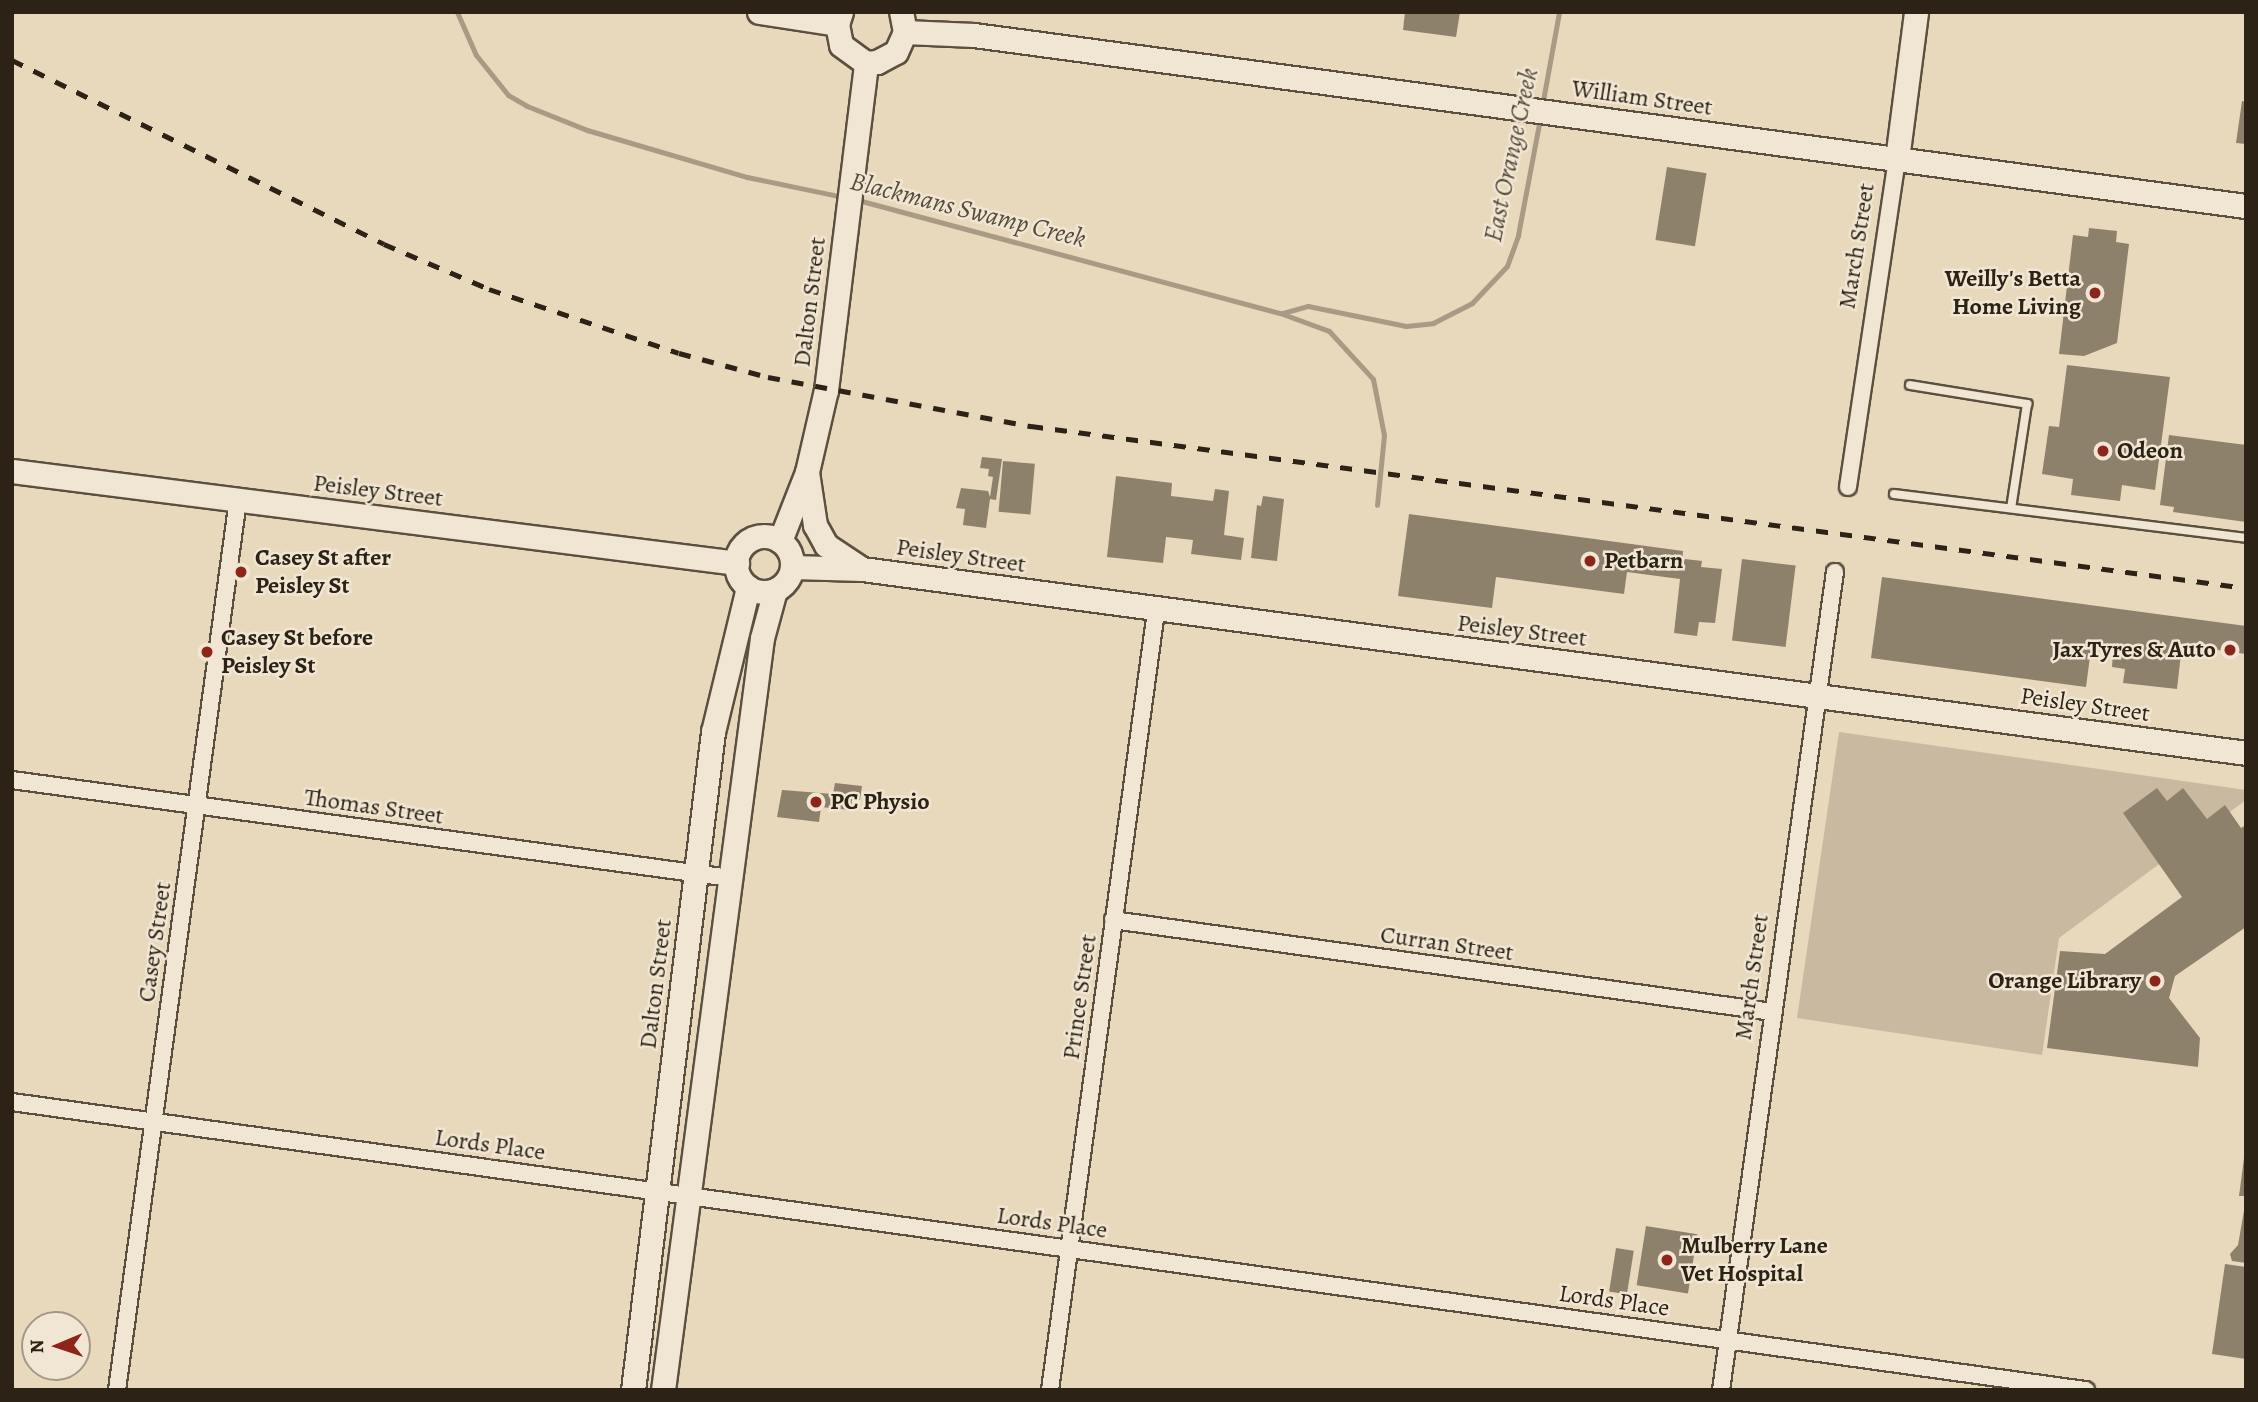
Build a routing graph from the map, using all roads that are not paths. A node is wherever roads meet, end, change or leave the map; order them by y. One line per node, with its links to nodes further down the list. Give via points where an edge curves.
1 (759, 12): 3 (main road)
2 (1916, 12): 6 (main road, March Street)
3 (839, 18): 5 (main road, via 847,53)
4 (903, 22): 5 (main road, via 896,52); 6 (main road, William Street)
5 (866, 63): 10 (main road, Dalton Street, via 826,390)
6 (1897, 159): 7 (main road, William Street); 11 (street, March Street)
7 (2246, 206)
8 (1910, 385): 14 (lane, via 2027,404)
9 (12, 471): 13 (main road, Peisley Street)
10 (807, 472): 16 (main road, Dalton Street); 19 (main road, via 815,525 826,545)
11 (1848, 486)
12 (1894, 494): 14 (lane)
13 (238, 500): 17 (main road, Peisley Street); 27 (street, Casey Street)
14 (2011, 508): 15 (lane)
15 (2246, 538)
16 (780, 541): 17 (main road, via 755,537 742,547); 18 (main road)
17 (737, 563): 21 (main road)
18 (792, 566): 19 (main road, Peisley Street); 22 (main road, via 787,580)
19 (862, 569): 23 (main road, Peisley Street)
20 (1835, 572): 24 (street, March Street)
21 (748, 587): 22 (main road); 28 (main road, Dalton Street, via 713,732)
22 (775, 590): 29 (main road, via 762,638)
23 (1156, 611): 24 (main road, Peisley Street); 30 (street, Prince Street)
24 (1817, 694): 25 (main road, Peisley Street); 31 (street, March Street)
25 (2246, 753)
26 (12, 780): 27 (street, Thomas Street)
27 (196, 806): 28 (street, Thomas Street); 33 (street, Casey Street)
28 (695, 873): 29 (street, Thomas Street); 34 (main road, Dalton Street)
29 (730, 878): 35 (main road)
30 (1113, 920): 31 (street, Curran Street); 36 (street, Prince Street)
31 (1773, 1012): 37 (street, March Street)
32 (12, 1102): 33 (street, Lords Place)
33 (153, 1121): 34 (street, Lords Place); 38 (street, Casey Street)
34 (658, 1192): 35 (street, Lords Place); 39 (main road, Dalton Street)
35 (689, 1196): 36 (street, Lords Place); 40 (main road)
36 (1069, 1249): 37 (street, Lords Place); 41 (street, Prince Street)
37 (1728, 1340): 42 (street, March Street); 43 (street, Lords Place)
38 (117, 1390)
39 (633, 1390)
40 (663, 1390)
41 (1050, 1390)
42 (1721, 1390)
43 (2086, 1390)

